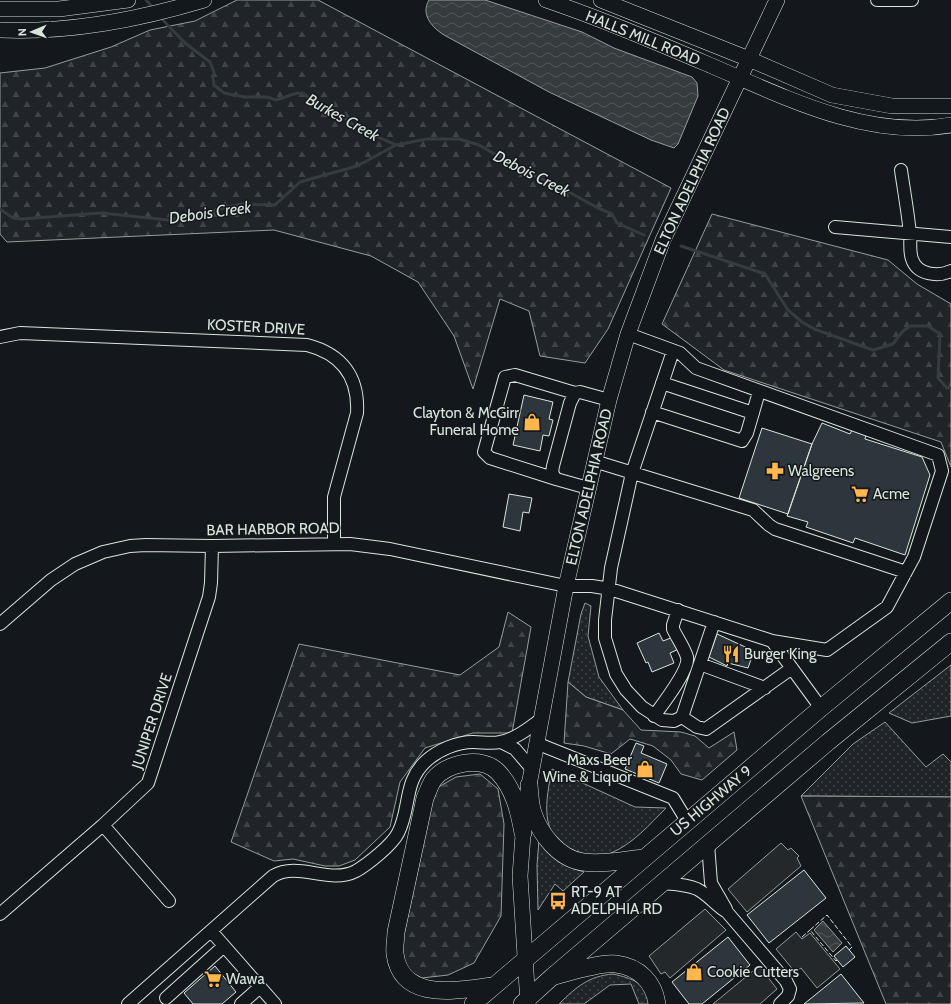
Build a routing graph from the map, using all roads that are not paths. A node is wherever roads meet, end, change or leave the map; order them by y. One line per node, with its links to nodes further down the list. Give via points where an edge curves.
1 (128, 0): 8 (main road, via 72,8)
2 (204, 0): 9 (main road, via 144,17 80,28)
3 (546, 0): 11 (main road, HALLS MILL ROAD)
4 (601, 0): 10 (main road, HALLS MILL ROAD)
5 (777, 0): 10 (main road, ELTON ADELPHIA ROAD)
6 (877, 0): 7 (street)
7 (912, 0)
8 (0, 8)
9 (0, 30)
10 (749, 59): 11 (main road, ELTON ADELPHIA ROAD); 12 (main road, HALLS MILL ROAD, via 817,90 846,98 892,106)
11 (740, 78): 13 (main road, HALLS MILL ROAD, via 814,108 867,122 918,127); 19 (main road, ELTON ADELPHIA ROAD, via 663,240)
12 (951, 106)
13 (951, 125)
14 (901, 170): 16 (street)
15 (834, 227): 16 (street)
16 (910, 234): 17 (street); 18 (street, via 912,259 918,268 930,274 945,274)
17 (951, 238)
18 (951, 271)
19 (628, 334): 21 (street); 25 (main road, ELTON ADELPHIA ROAD)
20 (0, 337): 32 (street, KOSTER DRIVE, via 20,333 307,345 330,353 346,368 352,378 358,400 358,413 334,497)
21 (673, 351): 22 (street); 23 (street, via 680,353 696,368)
22 (662, 383): 26 (street); 27 (street)
23 (759, 392): 27 (street); 34 (street, BAR HARBOR ROAD, via 938,455 942,471 914,557)
24 (575, 393): 25 (street); 30 (street, via 553,466 552,473); 30 (street, via 515,375 505,377 484,452 490,458)
25 (609, 400): 28 (main road, ELTON ADELPHIA ROAD)
26 (652, 412): 27 (street, via 742,441); 29 (street)
27 (753, 413)
28 (594, 460): 29 (street); 31 (main road, ELTON ADELPHIA ROAD)
29 (632, 473): 34 (street, via 753,510 775,529); 36 (street, via 611,568)
30 (556, 479): 31 (street)
31 (588, 488): 35 (main road, ELTON ADELPHIA ROAD)
32 (334, 544): 33 (street, BAR HARBOR ROAD); 35 (street, BAR HARBOR ROAD, via 390,548)
33 (212, 546): 40 (street, BAR HARBOR ROAD, via 146,545 102,552 63,571); 55 (street, JUNIPER DRIVE, via 209,597 152,775 143,789)
34 (906, 572): 41 (street, BAR HARBOR ROAD, via 886,607 827,650)
35 (566, 586): 36 (street, BAR HARBOR ROAD); 49 (main road, ELTON ADELPHIA ROAD)
36 (610, 589): 38 (street, BAR HARBOR ROAD); 47 (street, via 605,638 609,655 616,674 626,690)
37 (951, 601): 46 (highway, US HIGHWAY 9)
38 (678, 610): 39 (street, BAR HARBOR ROAD); 47 (street, via 673,629 688,662)
39 (714, 622): 41 (street, BAR HARBOR ROAD); 43 (street)
40 (0, 624)
41 (772, 641): 44 (street)
42 (951, 642): 57 (highway, US HIGHWAY 9)
43 (700, 664): 45 (street); 48 (street)
44 (792, 668): 45 (street); 46 (street)
45 (765, 688): 48 (street, via 706,729 697,727)
46 (821, 708): 54 (highway, US HIGHWAY 9)
47 (654, 716): 48 (street, via 668,722)
48 (682, 717)
49 (540, 720): 50 (street); 51 (main road, ELTON ADELPHIA ROAD)
50 (501, 742): 52 (street, via 515,749); 63 (street, via 455,745 441,750 426,761 410,783 398,833 392,842 354,872 339,876 292,870 278,873)
51 (536, 743): 52 (main road, ELTON ADELPHIA ROAD); 54 (street, via 673,798)
52 (532, 769): 53 (main road, ELTON ADELPHIA ROAD)
53 (529, 785): 56 (main road, ELTON ADELPHIA ROAD); 58 (highway, via 532,812 541,832 563,854 581,862 592,863)
54 (688, 821): 58 (highway, US HIGHWAY 9)
55 (103, 825): 60 (street); 62 (street, JUNIPER DRIVE)
56 (523, 833): 65 (main road, ELTON ADELPHIA ROAD, via 520,876); 68 (highway, via 518,805 497,770 481,764 463,763 449,766 434,779 425,798 396,932 395,954 402,973 413,983 429,990 442,991)
57 (708, 844): 59 (highway, US HIGHWAY 9); 61 (street, via 711,882)
58 (645, 858): 65 (highway, US HIGHWAY 9)
59 (662, 883): 61 (street, via 687,885 698,889); 66 (highway, US HIGHWAY 9)
60 (168, 901)
61 (727, 912): 77 (street, via 786,981 790,989 788,996)
62 (0, 914)
63 (211, 931): 64 (street); 67 (street)
64 (224, 946): 69 (street); 70 (street)
65 (525, 958): 68 (highway, US HIGHWAY 9); 71 (main road, ELTON ADELPHIA ROAD)
66 (552, 976): 71 (highway, US HIGHWAY 9); 76 (highway, via 616,964 643,975 656,993)
67 (152, 982): 70 (street); 72 (street)
68 (494, 986): 75 (highway, US HIGHWAY 9)
69 (260, 987): 73 (street); 74 (street)
70 (168, 1001)
71 (526, 1003)
72 (128, 1004)
73 (241, 1004)
74 (275, 1004)
75 (473, 1004)
76 (657, 1004)
77 (780, 1004)

